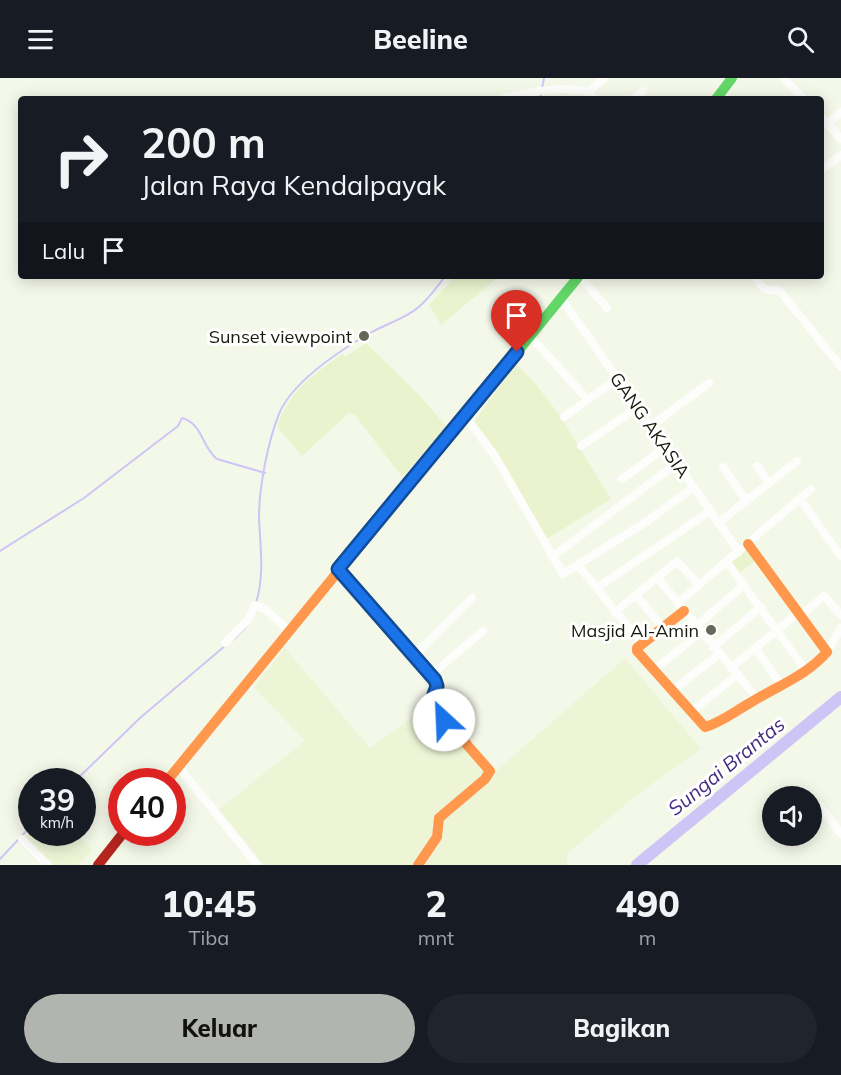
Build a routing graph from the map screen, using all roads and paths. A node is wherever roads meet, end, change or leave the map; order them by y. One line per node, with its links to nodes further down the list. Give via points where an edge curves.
1 (605, 78): 6 (street)
2 (732, 78): 9 (street)
3 (783, 78): 10 (street)
4 (643, 91): 8 (street)
5 (543, 93): 6 (street); 7 (street)
6 (591, 95)
7 (520, 96)
8 (637, 96)
9 (718, 96)
10 (801, 96)
11 (841, 112): 13 (street)
12 (824, 120): 13 (street)
13 (828, 123): 14 (street)
14 (841, 139)
15 (841, 154): 16 (street)
16 (824, 168)
17 (573, 279): 20 (street)
18 (575, 279): 21 (street)
19 (756, 279): 23 (street, via 764,289 780,291)
20 (561, 298): 22 (street); 24 (street, GANG AKASIA)
21 (607, 308)
22 (530, 336): 26 (street); 28 (street)
23 (841, 367)
24 (618, 378): 26 (street); 27 (street, GANG AKASIA)
25 (709, 383): 30 (street)
26 (588, 399): 29 (street)
27 (638, 407): 30 (street, GANG AKASIA); 31 (street)
28 (465, 416): 48 (street, via 495,456); 51 (street)
29 (564, 417)
30 (651, 426): 32 (street, GANG AKASIA)
31 (581, 446)
32 (666, 447): 34 (street, GANG AKASIA); 37 (street)
33 (797, 461): 38 (street)
34 (677, 463): 39 (street, GANG AKASIA); 48 (street)
35 (757, 466): 38 (street)
36 (723, 467): 42 (street)
37 (622, 479)
38 (768, 483): 42 (street)
39 (694, 487): 43 (street, GANG AKASIA); 50 (street)
40 (811, 489): 41 (street)
41 (800, 499): 45 (street); 47 (street)
42 (746, 501): 44 (street)
43 (710, 511): 44 (street, GANG AKASIA); 55 (street)
44 (718, 522): 46 (street, GANG AKASIA)
45 (748, 544): 46 (street); 61 (street)
46 (739, 552): 49 (street)
47 (841, 556)
48 (552, 557): 50 (street, via 564,574)
49 (727, 562): 53 (street); 54 (street)
50 (578, 565): 55 (street)
51 (338, 569): 67 (street); 74 (street)
52 (657, 577): 53 (street, via 679,561); 56 (street); 58 (street)
53 (699, 585): 58 (street)
54 (744, 585): 59 (street); 65 (street)
55 (597, 588): 60 (street)
56 (636, 595): 60 (street); 63 (street)
57 (472, 598): 74 (street)
58 (681, 607): 63 (street); 65 (street)
59 (761, 607): 66 (street); 72 (street)
60 (615, 612): 70 (street)
61 (800, 614): 62 (street, via 824,596); 66 (street); 73 (street)
62 (841, 615)
63 (663, 628): 70 (street)
64 (841, 628): 73 (street)
65 (698, 629): 72 (street); 75 (street)
66 (777, 630): 71 (street); 77 (street)
67 (289, 631): 69 (street, via 256,605 248,620); 83 (street)
68 (483, 631): 78 (street)
69 (225, 643)
70 (642, 644): 75 (street, via 637,651)
71 (755, 648): 76 (street); 79 (street)
72 (716, 651): 76 (street); 80 (street)
73 (827, 652): 77 (street)
74 (414, 656): 78 (street)
75 (654, 670): 80 (street)
76 (734, 672): 81 (street); 82 (street)
77 (806, 672): 79 (street)
78 (431, 675): 91 (street, via 437,685 431,699 433,706 489,771 485,779 439,818 437,837)
79 (782, 686): 81 (street)
80 (672, 691): 82 (street)
81 (757, 698): 82 (street, via 710,726 703,725)
82 (691, 712)
83 (178, 766): 90 (street)
84 (822, 808): 85 (street)
85 (841, 834)
86 (29, 846): 88 (street)
87 (113, 846): 89 (street)
88 (48, 865)
89 (98, 865)
90 (257, 865)
91 (418, 865)

